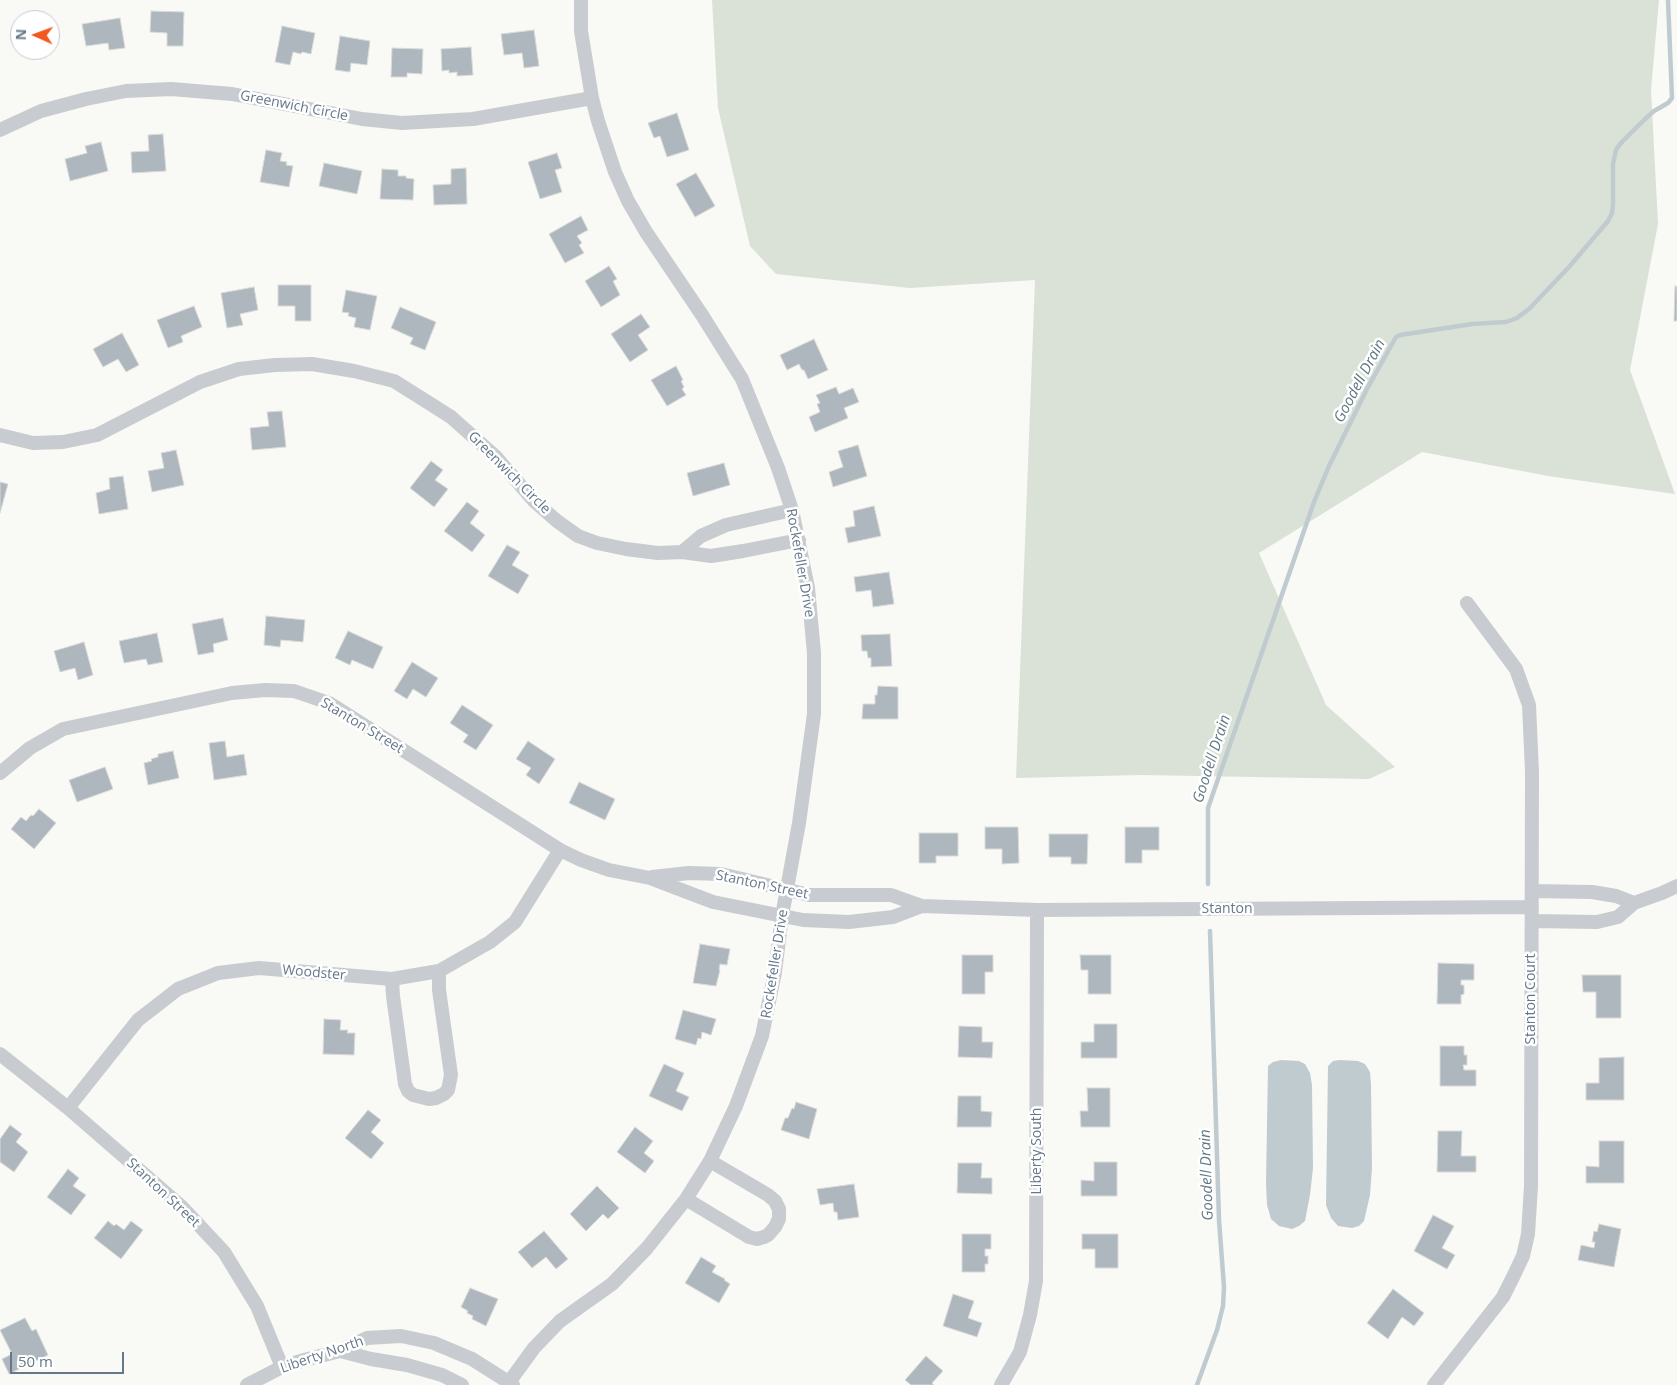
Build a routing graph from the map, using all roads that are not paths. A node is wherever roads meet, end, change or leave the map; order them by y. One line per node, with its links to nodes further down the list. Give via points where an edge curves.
1 (581, 0): 2 (street, Rockefeller Drive, via 580,31)
2 (592, 98): 3 (street, Greenwich Circle, via 473,119 402,123 232,94 171,89 126,91 41,111); 5 (street, Rockefeller Drive, via 615,172 628,201 742,379)
3 (0, 130)
4 (0, 435): 7 (street, Greenwich Circle, via 33,443 63,442 97,435 200,382 239,369 312,364 354,371 394,382 452,417 496,457 534,501 578,536 626,550)
5 (792, 510): 6 (street, Rockefeller Drive); 7 (street, via 726,525 701,536)
6 (799, 540): 7 (street, Greenwich Circle, via 711,556); 13 (street, Rockefeller Drive, via 808,588 814,653 814,714)
7 (682, 552)
8 (1466, 603): 14 (street, Stanton Court, via 1516,669 1529,705)
9 (0, 773): 10 (street, Stanton Street, via 30,748 62,729 232,693 294,691 329,703)
10 (560, 850): 11 (street, Stanton Street, via 609,870); 20 (street, Woodster, via 515,922 490,942)
11 (650, 878): 13 (street, Stanton Street, via 689,873 721,874); 19 (street, Stanton Street, via 713,902)
12 (1677, 886): 15 (street, Stanton)
13 (787, 890): 16 (street, Stanton Street, via 809,896 891,895); 19 (street, Rockefeller Drive)
14 (1532, 891): 15 (street, via 1592,892); 18 (street, Stanton Court)
15 (1634, 903): 18 (street, Stanton, via 1618,917 1597,922)
16 (922, 906): 17 (street, Stanton); 19 (street, Stanton Street, via 893,917 849,922)
17 (1037, 910): 18 (street, Stanton); 31 (street, Liberty South, via 1036,1281 1020,1352)
18 (1532, 914): 32 (street, Stanton Court, via 1528,1234 1523,1256 1503,1296)
19 (782, 916): 24 (street, Rockefeller Drive, via 762,1036 736,1106)
20 (439, 971): 21 (street, Woodster); 21 (street, via 451,1075 448,1090 436,1098 413,1095 405,1084)
21 (392, 979): 23 (street, Woodster, via 259,968 218,973 178,989 138,1020)
22 (0, 1054): 23 (street, Stanton Street)
23 (68, 1108): 27 (street, Stanton Street, via 182,1207 224,1252 257,1306)
24 (710, 1161): 25 (street, Rockefeller Drive); 25 (street, via 775,1201 779,1219 775,1227 764,1237 749,1237)
25 (686, 1199): 28 (street, Rockefeller Drive, via 647,1248 612,1284 560,1321 534,1348)
26 (340, 1351): 27 (street, Liberty North); 28 (street, Liberty North, via 367,1338 402,1336 434,1343 472,1360); 30 (street, via 407,1365 442,1375)
27 (282, 1367): 29 (street, Liberty North)
28 (509, 1384)
29 (247, 1385)
30 (462, 1385)
31 (1001, 1385)
32 (1434, 1385)

